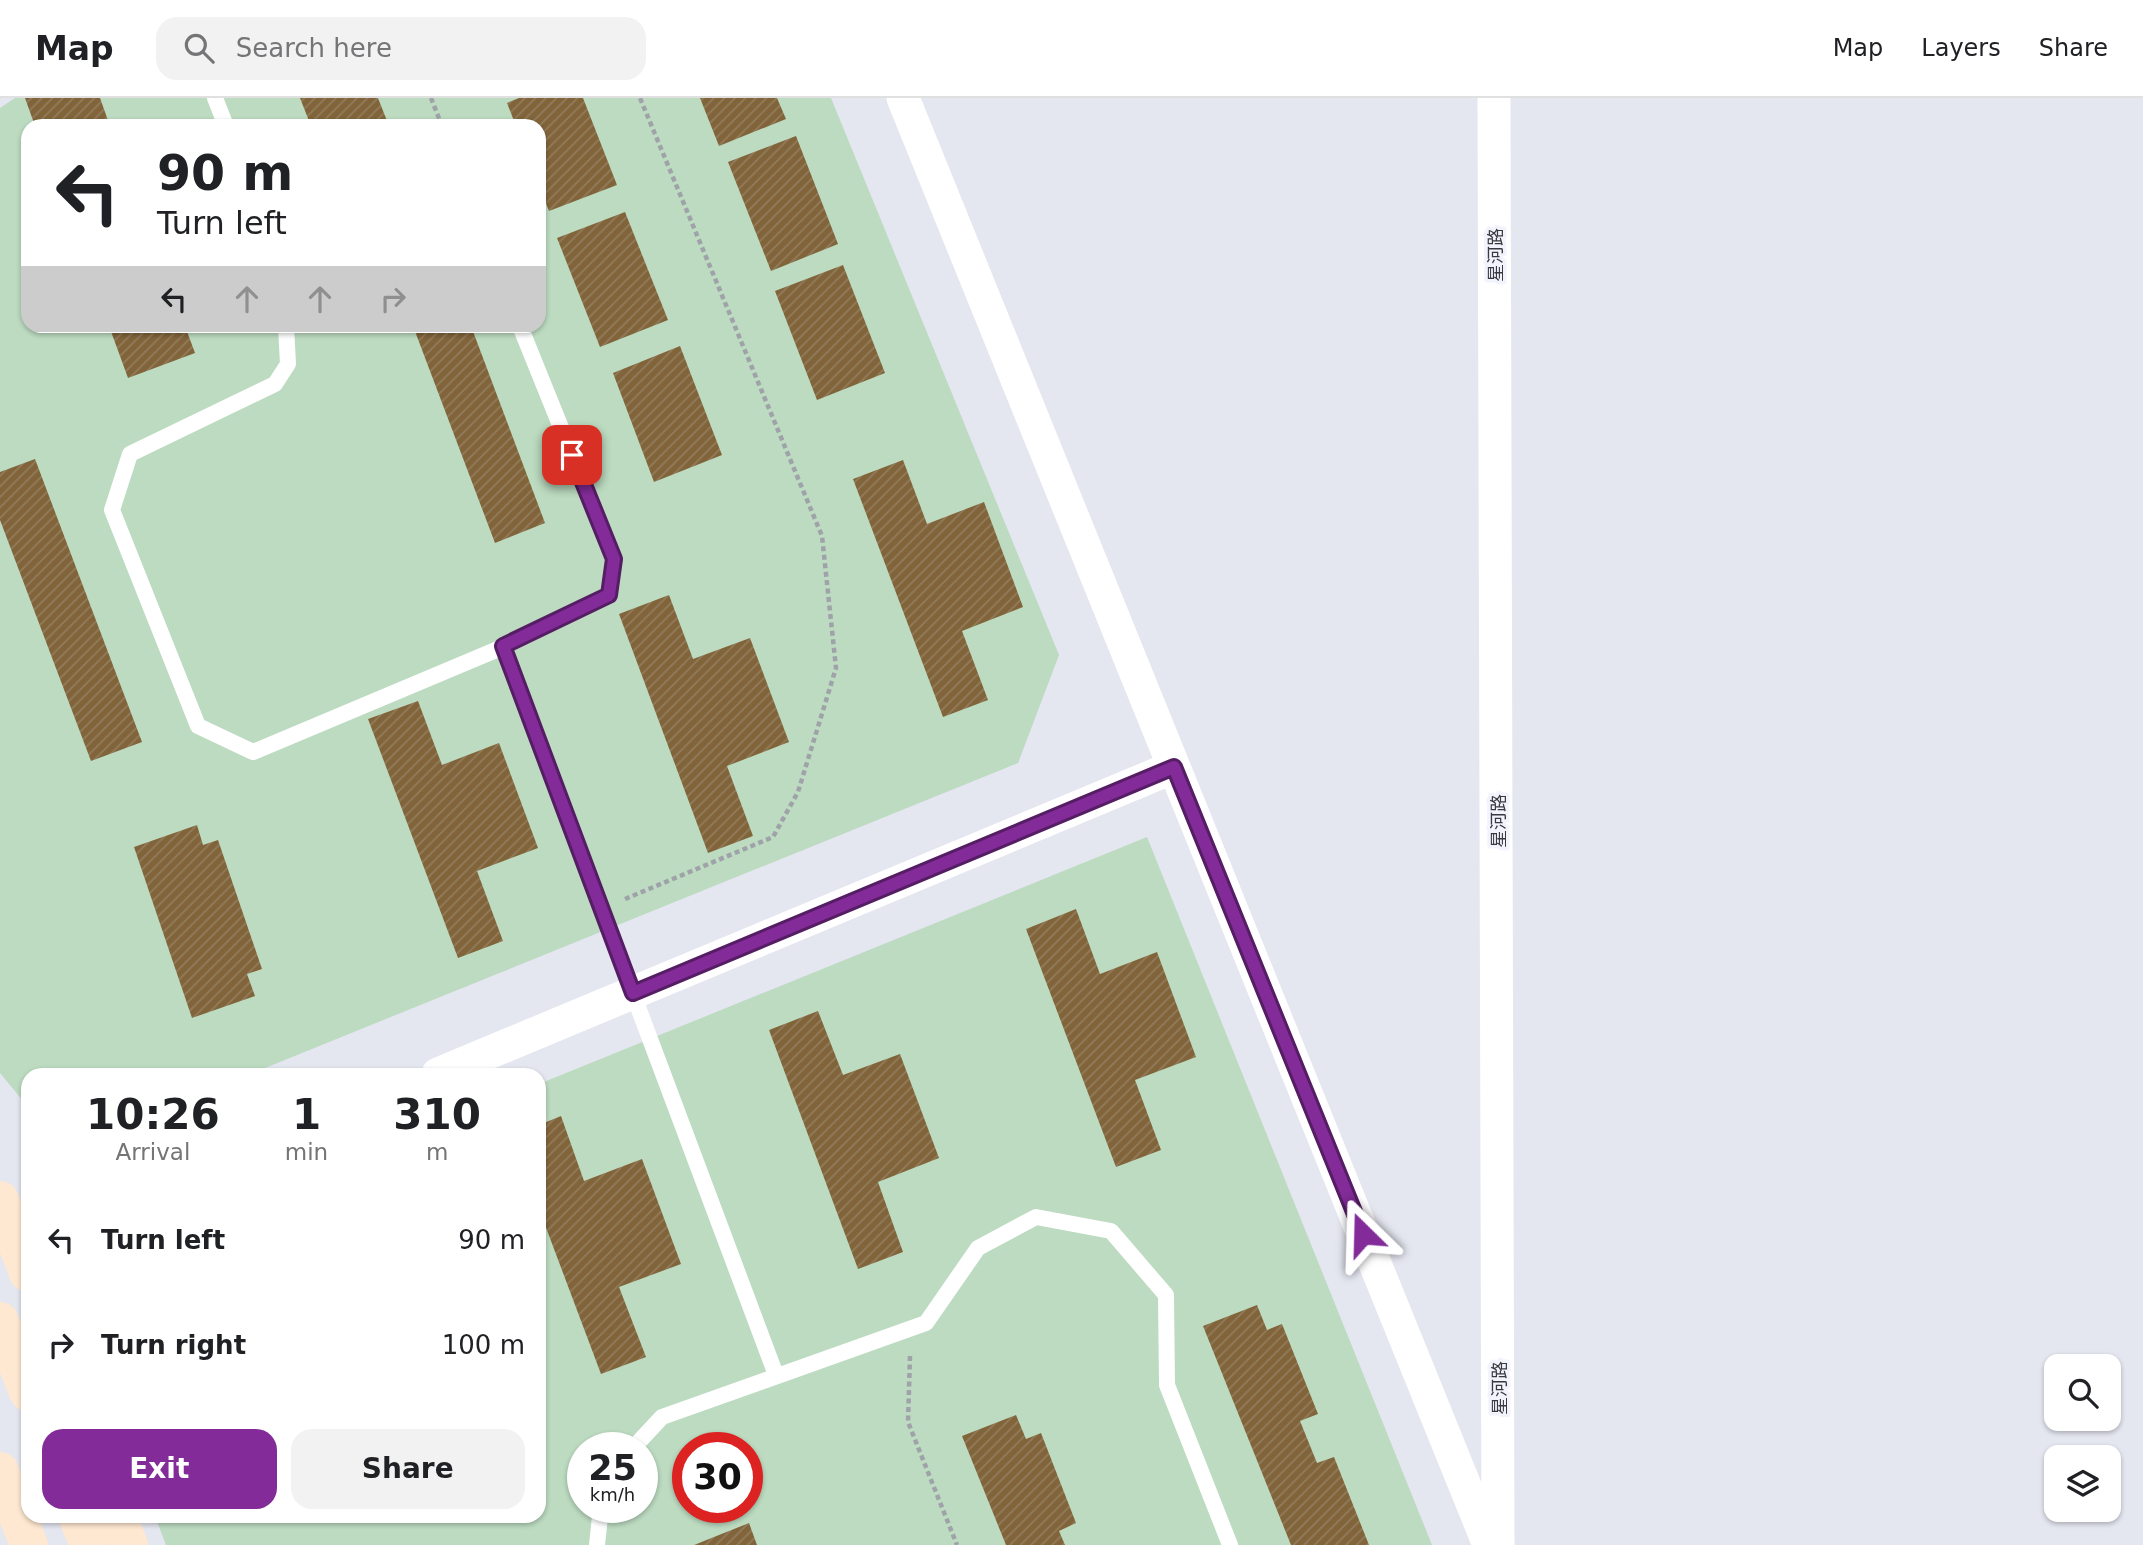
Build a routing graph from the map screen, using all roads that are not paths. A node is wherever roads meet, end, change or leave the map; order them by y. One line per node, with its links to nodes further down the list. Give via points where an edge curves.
1 (215, 98): 4 (lane)
2 (903, 98): 8 (street)
3 (1494, 98): 27 (street, 星河路)
4 (223, 119)
5 (286, 333): 7 (lane, via 288,364 275,384 130,454 112,510 198,726 253,752)
6 (523, 333): 7 (lane, via 614,559 609,595)
7 (503, 646): 9 (lane)
8 (1174, 767): 9 (street); 26 (street)
9 (633, 993): 10 (street); 15 (lane)
10 (452, 1068)
11 (0, 1200): 12 (street)
12 (19, 1256)
13 (0, 1321): 14 (street)
14 (21, 1374)
15 (776, 1375): 16 (lane, via 662,1417); 25 (lane, via 926,1323 978,1248 1036,1217 1111,1231 1166,1295 1167,1385)
16 (648, 1432)
17 (0, 1472): 21 (street)
18 (80, 1523): 22 (street)
19 (121, 1523): 23 (street)
20 (599, 1523): 24 (lane)
21 (29, 1545)
22 (89, 1545)
23 (129, 1545)
24 (597, 1545)
25 (1230, 1545)
26 (1489, 1545)
27 (1498, 1545)

